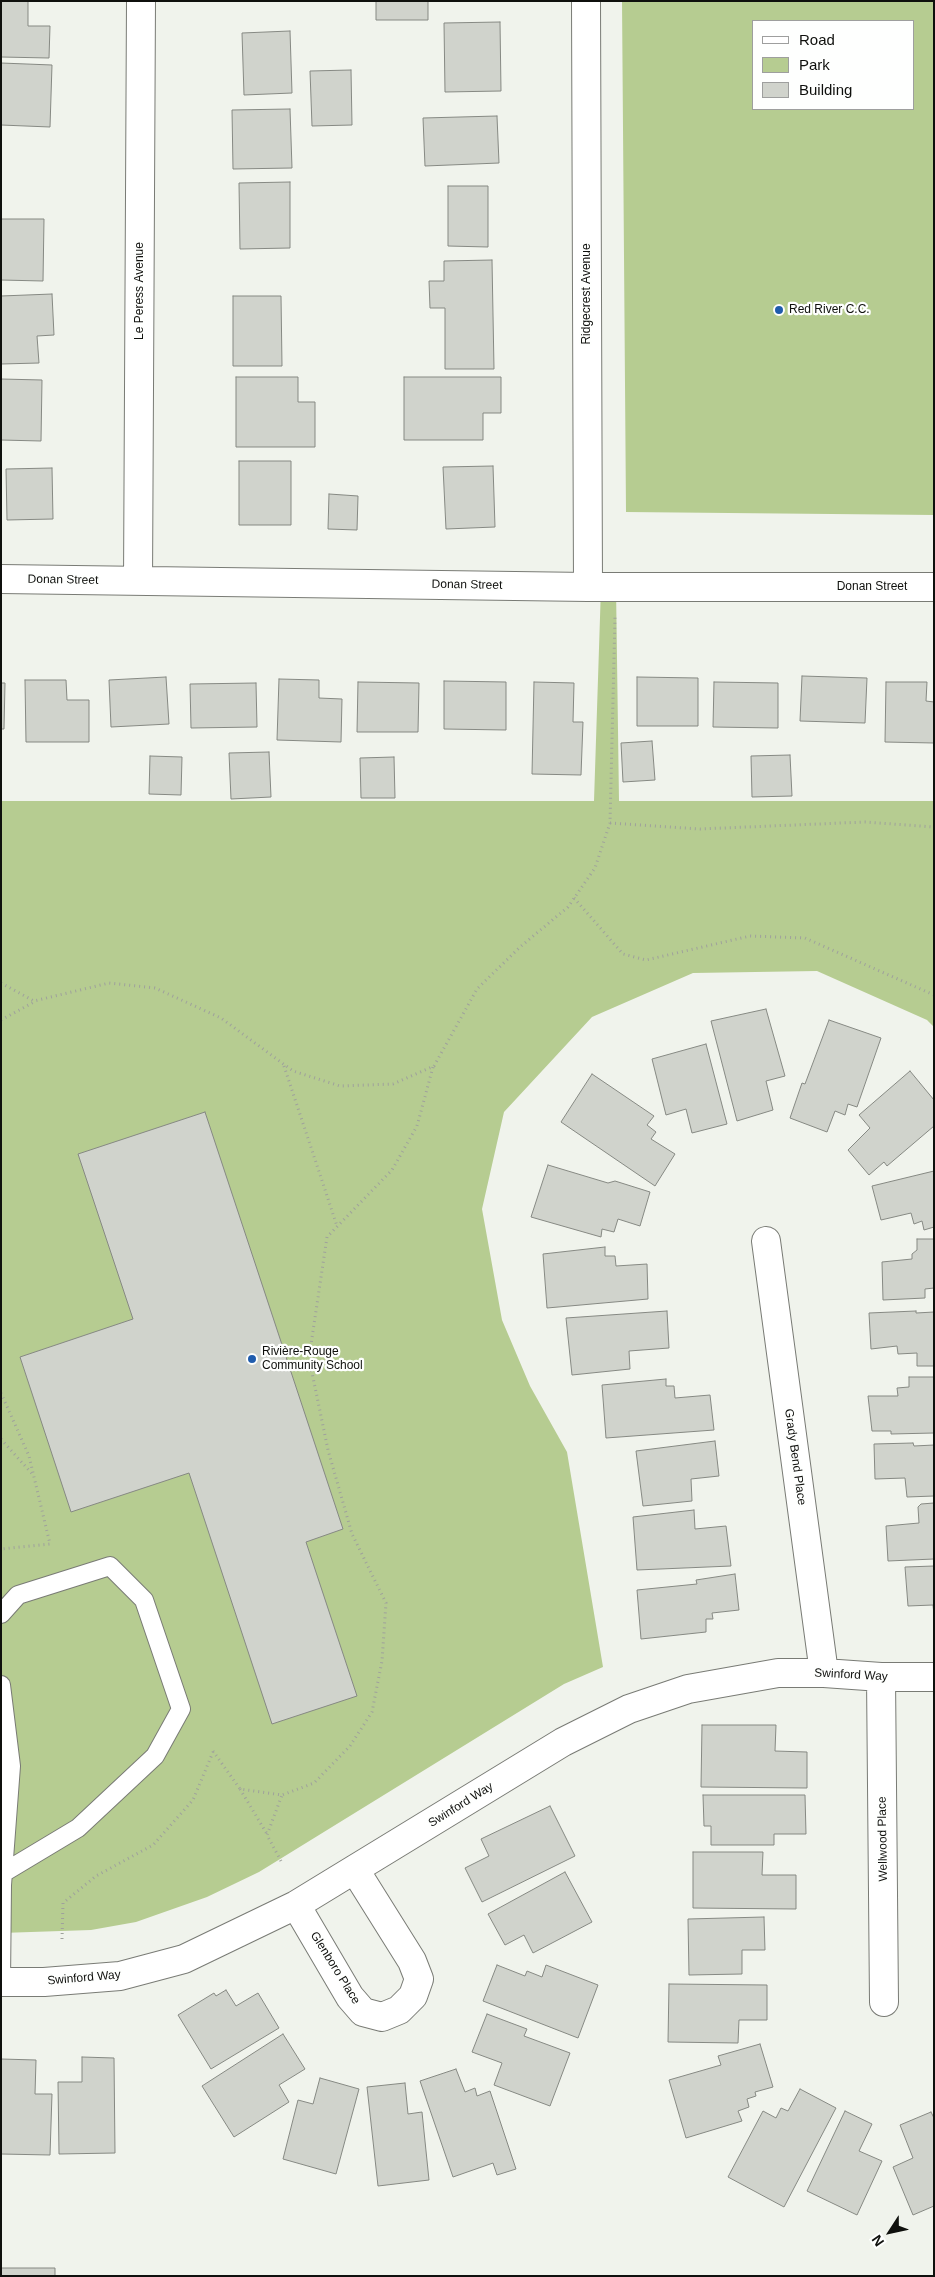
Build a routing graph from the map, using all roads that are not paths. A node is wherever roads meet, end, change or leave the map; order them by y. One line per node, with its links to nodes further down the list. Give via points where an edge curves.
1 (141, 1): 4 (street, Le Peress Avenue)
2 (586, 1): 5 (street, Ridgecrest Avenue)
3 (1, 579): 4 (street, Donan Street)
4 (138, 581): 5 (street, Donan Street)
5 (588, 587): 6 (street, Donan Street)
6 (934, 587)
7 (766, 1240): 9 (street, Grady Bend Place)
8 (1, 1614): 14 (lane, via 18,1595 110,1566 144,1600 181,1709 155,1756 78,1828)
9 (824, 1673): 10 (street, Swinford Way); 13 (street, Swinford Way, via 778,1673 688,1689 629,1709 563,1742)
10 (880, 1677): 11 (street, Swinford Way); 17 (street, Wellwood Place)
11 (934, 1677)
12 (1, 1685): 14 (lane, via 11,1766)
13 (355, 1870): 15 (street, Swinford Way); 15 (street, Glenboro Place, via 412,1961 419,1979 413,1996 399,2010 382,2017 363,2012 350,1997)
14 (3, 1874): 16 (lane)
15 (296, 1905): 16 (street, Swinford Way, via 184,1959 120,1976)
16 (1, 1982)
17 (884, 2002)

